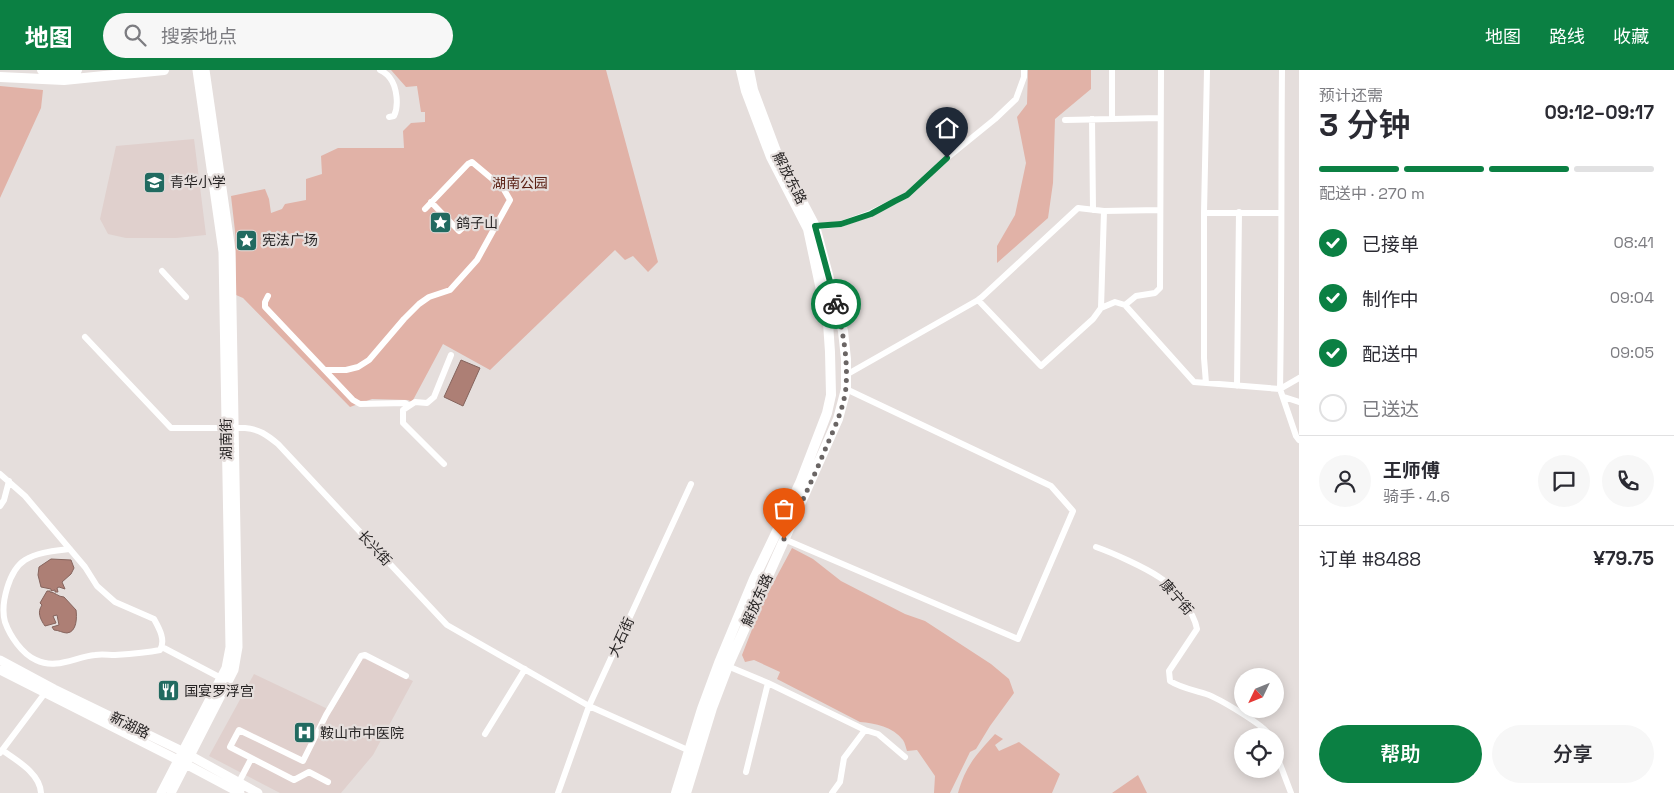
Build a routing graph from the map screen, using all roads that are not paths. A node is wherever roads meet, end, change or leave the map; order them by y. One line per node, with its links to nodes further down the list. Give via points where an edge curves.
1 (42, 70): 2 (main road)
2 (77, 70)
3 (164, 70): 14 (main road, via 64,80)
4 (197, 70): 48 (main road, 湖南街, via 223,252)
5 (205, 70): 48 (main road, 湖南街, via 231,251)
6 (380, 70): 15 (street, via 390,77 397,105 394,116)
7 (741, 70): 29 (main road, 解放东路, via 771,157)
8 (749, 70): 29 (main road, 解放东路, via 753,90 777,154)
9 (1024, 70): 29 (street, via 1016,99 907,195 871,214 841,224)
10 (1112, 70): 18 (street)
11 (1160, 70): 16 (street)
12 (1207, 70): 26 (street)
13 (1282, 70): 27 (street)
14 (0, 77)
15 (389, 118)
16 (1160, 118): 18 (street); 23 (street)
17 (1092, 119): 18 (street); 19 (street); 22 (street)
18 (1112, 119)
19 (1065, 120)
20 (431, 202): 21 (street); 28 (street, via 459,231); 38 (street, via 472,162 503,188 510,200 477,260 450,290 419,304 369,360 346,370)
21 (425, 209)
22 (1093, 210): 24 (street); 33 (street, via 1078,208)
23 (1160, 210): 24 (street); 34 (street, via 1160,288 1156,293 1136,296)
24 (1104, 211): 35 (street)
25 (1239, 212): 26 (street); 27 (street); 42 (street)
26 (1204, 213): 41 (street)
27 (1281, 213): 43 (street)
28 (469, 222)
29 (812, 228): 39 (main road, 解放东路, via 843,331); 61 (main road, 解放东路, via 828,322 831,383 827,413 800,483 754,579)
30 (162, 271): 32 (street)
31 (268, 296): 38 (street, via 265,307)
32 (186, 297)
33 (978, 300): 35 (street, via 1041,366); 39 (street)
34 (1125, 305): 35 (street, via 1115,302); 41 (street, via 1194,382)
35 (1102, 308)
36 (85, 337): 48 (street, 长兴街, via 171,428)
37 (451, 355): 47 (street, via 434,397 427,403)
38 (325, 370): 47 (street, via 360,404)
39 (846, 376): 44 (main road, 解放东路)
40 (1299, 378): 43 (street)
41 (1206, 383): 42 (street)
42 (1237, 386): 43 (street)
43 (1280, 388): 45 (street)
44 (846, 389): 55 (main road, 解放东路, via 838,419); 55 (street, via 1051,486 1072,511 1018,639)
45 (1284, 397): 46 (street); 49 (street)
46 (1299, 402)
47 (408, 405): 50 (street, via 403,410 404,423)
48 (230, 429): 63 (street, 长兴街, via 255,429 266,433 447,625); 65 (main road, 湖南街, via 230,647); 75 (main road, 湖南街, via 238,647 234,670)
49 (1299, 440)
50 (444, 464)
51 (0, 474): 52 (street)
52 (9, 481): 54 (street); 57 (street)
53 (691, 484): 68 (street, 大石街)
54 (0, 506)
55 (784, 539): 61 (main road, 解放东路)
56 (1096, 547): 69 (street, 康宁街, via 1160,578 1195,618 1197,629 1169,671 1170,681 1208,695)
57 (70, 549): 58 (street, via 36,554 18,566 7,588); 59 (street, via 97,586 115,602 154,619 162,637)
58 (2, 619): 59 (street, via 22,650 35,660 52,665 95,655 140,654)
59 (162, 647): 65 (street)
60 (0, 660): 75 (main road, 新湖路)
61 (724, 665): 66 (street); 72 (main road, 解放东路, via 702,709); 88 (main road, 解放东路)
62 (0, 670): 67 (main road, 新湖路)
63 (525, 670): 68 (street, 长兴街); 71 (street)
64 (406, 676): 76 (street, via 365,655 361,656 303,761 239,730 230,747)
65 (221, 678): 75 (main road, 湖南街)
66 (768, 683): 70 (street); 77 (street)
67 (45, 693): 73 (street); 75 (main road, 新湖路)
68 (590, 706): 72 (street, 长兴街); 86 (street, 大石街)
69 (1263, 728)
70 (865, 730): 74 (street, via 878,734); 89 (street, via 844,758 840,782)
71 (485, 734)
72 (690, 751): 87 (main road, 解放东路)
73 (1, 752): 81 (street, via 20,763 37,779)
74 (905, 757)
75 (184, 758): 79 (main road, 新湖路); 82 (main road, 湖南街); 83 (main road, 湖南街); 84 (main road, 新湖路)
76 (251, 759): 79 (street); 80 (street, via 294,780 309,772)
77 (746, 772)
78 (1284, 775): 90 (street)
79 (239, 782): 85 (main road, 新湖路)
80 (328, 782)
81 (41, 793)
82 (161, 793)
83 (172, 793)
84 (240, 793)
85 (258, 793)
86 (558, 793)
87 (676, 793)
88 (686, 793)
89 (832, 793)
90 (1291, 793)

